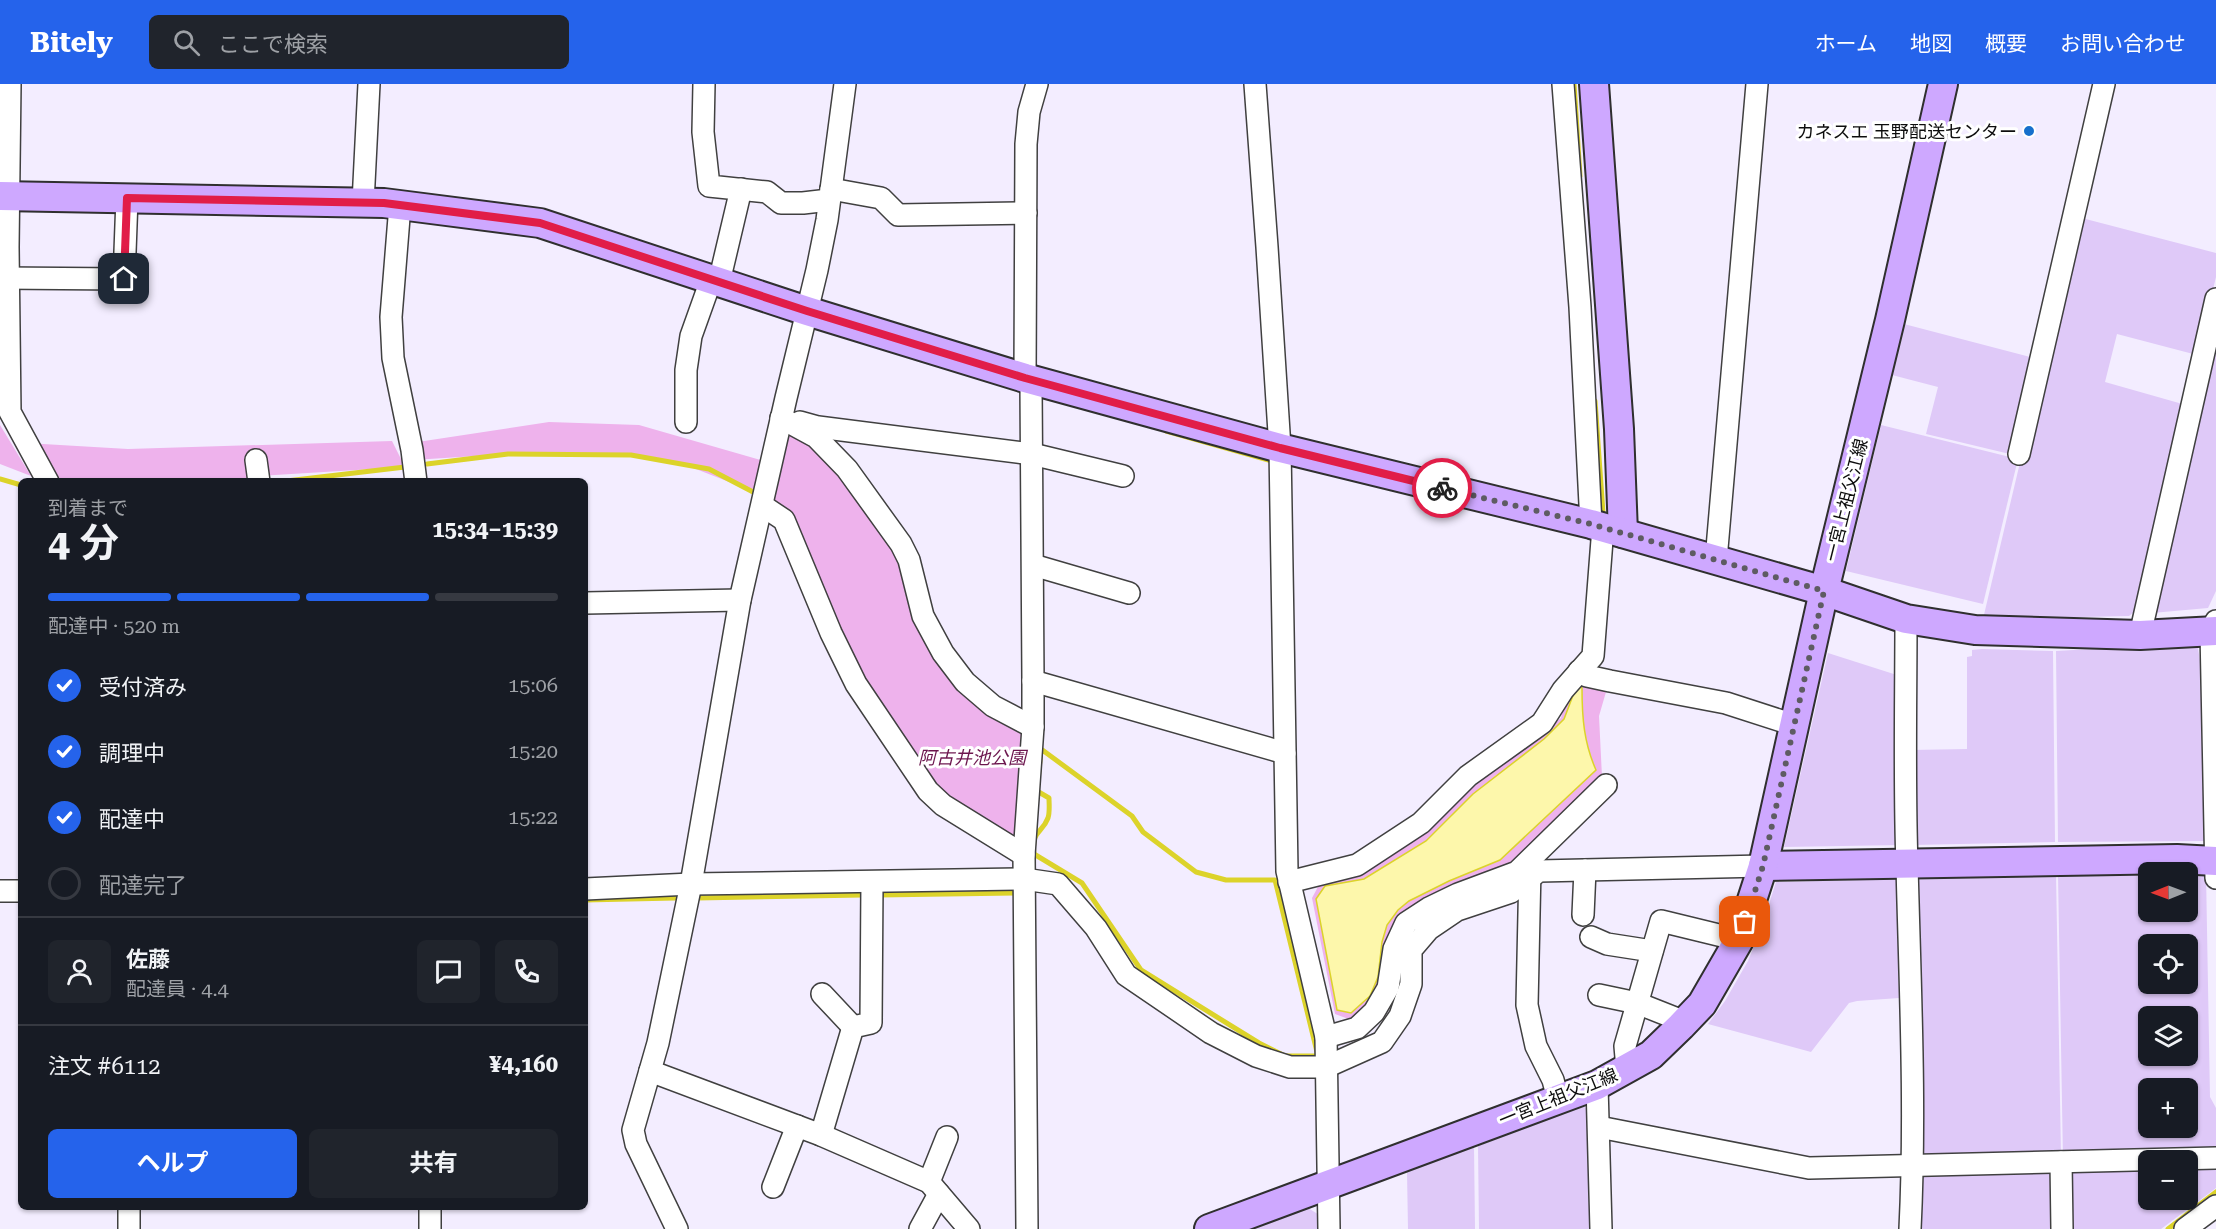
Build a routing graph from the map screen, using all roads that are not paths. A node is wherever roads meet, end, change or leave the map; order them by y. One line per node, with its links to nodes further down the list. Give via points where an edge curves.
1 (10, 84): 14 (street)
2 (369, 84): 16 (street)
3 (704, 84): 12 (street, via 703,132 709,186)
4 (845, 84): 13 (street)
5 (1037, 84): 18 (street, via 1026,144)
6 (1255, 84): 26 (street)
7 (1563, 84): 35 (street, via 1580,307)
8 (1594, 84): 35 (street, via 1619,429)
9 (1757, 84): 36 (street)
10 (1943, 84): 38 (street, 一宮上祖父江線)
11 (2104, 84): 28 (street)
12 (741, 189): 13 (street, via 767,192 781,203 803,203); 20 (street)
13 (830, 195): 18 (street, via 881,198 898,215); 22 (street)
14 (5, 196): 15 (street); 19 (street)
15 (127, 198): 16 (street); 19 (street, via 124,279)
16 (363, 203): 17 (street)
17 (400, 205): 20 (street, via 540,223); 33 (street, via 391,327)
18 (1026, 213): 23 (street)
19 (4, 278): 31 (street, via 10,412)
20 (715, 281): 22 (street); 25 (street, via 691,336 686,370)
21 (2216, 300): 44 (street)
22 (807, 311): 23 (street); 24 (street)
23 (1025, 378): 26 (street); 27 (street, via 1031,386)
24 (781, 418): 27 (street, via 818,427); 34 (street); 48 (street, via 816,437 847,469 901,544 923,616 965,682 993,706)
25 (686, 422)
26 (1280, 448): 35 (street); 49 (street)
27 (1032, 454): 30 (street); 37 (street)
28 (2019, 454)
29 (256, 460): 32 (street)
30 (1123, 476)
31 (46, 478)
32 (258, 478)
33 (416, 478)
34 (763, 506): 40 (street); 51 (street, via 784,520 856,684 928,791 943,805)
35 (1606, 528): 36 (street); 45 (street, via 1593,656)
36 (1716, 560): 38 (street)
37 (1033, 566): 39 (street); 46 (street)
38 (1824, 591): 42 (street); 47 (street, 一宮上祖父江線)
39 (1130, 593)
40 (740, 600): 41 (street); 61 (street)
41 (588, 603)
42 (1906, 619): 44 (street, via 1975,630); 53 (street)
43 (2214, 628): 44 (street); 52 (street)
44 (2140, 635)
45 (1579, 671): 47 (street, via 1587,676 1726,703); 60 (street, via 1542,723 1468,776 1421,823 1357,865)
46 (1033, 681): 48 (street); 49 (street)
47 (1794, 725): 54 (street, 一宮上祖父江線)
48 (1033, 727): 51 (street)
49 (1286, 753): 60 (street)
50 (1606, 784): 55 (street)
51 (1024, 855): 58 (street)
52 (2216, 861): 53 (street); 57 (street)
53 (1906, 862): 54 (street); 86 (street)
54 (1763, 866): 56 (street); 67 (street, 一宮上祖父江線)
55 (1530, 869): 56 (street); 74 (street, via 1458,894 1406,922 1394,949 1388,988 1374,1012 1357,1028); 75 (street, via 1511,892 1457,910 1428,929 1411,951 1411,984 1400,1016 1382,1042); 79 (street, via 1527,1005 1536,1046)
56 (1585, 870): 65 (street)
57 (2216, 878)
58 (1024, 879): 59 (street); 75 (street, via 1058,884 1096,928 1126,975 1211,1033 1256,1056 1290,1067); 98 (street)
59 (872, 882): 61 (street); 73 (street, via 872,1023)
60 (1289, 882): 74 (street)
61 (692, 884): 62 (street); 77 (street)
62 (588, 889)
63 (0, 891): 64 (street)
64 (18, 891)
65 (1583, 915)
66 (1590, 937): 68 (street, via 1607,944)
67 (1738, 940): 68 (street, via 1660,921); 72 (street, 一宮上祖父江線, via 1702,1004)
68 (1652, 951): 71 (street)
69 (822, 994): 73 (street)
70 (1599, 995): 71 (street)
71 (1637, 1003): 72 (street); 76 (street, via 1625,1046)
72 (1685, 1022): 76 (street, 一宮上祖父江線, via 1651,1055)
73 (853, 1027): 82 (street)
74 (1326, 1037): 75 (street)
75 (1326, 1066): 87 (street)
76 (1627, 1069): 78 (street, 一宮上祖父江線)
77 (650, 1071): 80 (street); 95 (street, via 633,1130)
78 (1597, 1085): 79 (street, 一宮上祖父江線); 81 (street)
79 (1558, 1099): 87 (street, 一宮上祖父江線)
80 (797, 1126): 82 (street); 88 (street)
81 (1599, 1127): 86 (street, via 1809,1168); 101 (street)
82 (821, 1136): 89 (street)
83 (948, 1137): 89 (street)
84 (2216, 1158): 85 (street)
85 (2061, 1162): 86 (street); 103 (street)
86 (1913, 1165): 102 (street)
87 (1329, 1186): 99 (street, 一宮上祖父江線); 100 (street)
88 (773, 1187)
89 (934, 1188): 96 (street); 97 (street)
90 (2216, 1206): 104 (street)
91 (129, 1210): 93 (street)
92 (430, 1210): 94 (street)
93 (129, 1229)
94 (430, 1229)
95 (677, 1229)
96 (920, 1229)
97 (969, 1229)
98 (1027, 1229)
99 (1209, 1229)
100 (1329, 1229)
101 (1600, 1229)
102 (1910, 1229)
103 (2062, 1229)
104 (2186, 1229)

